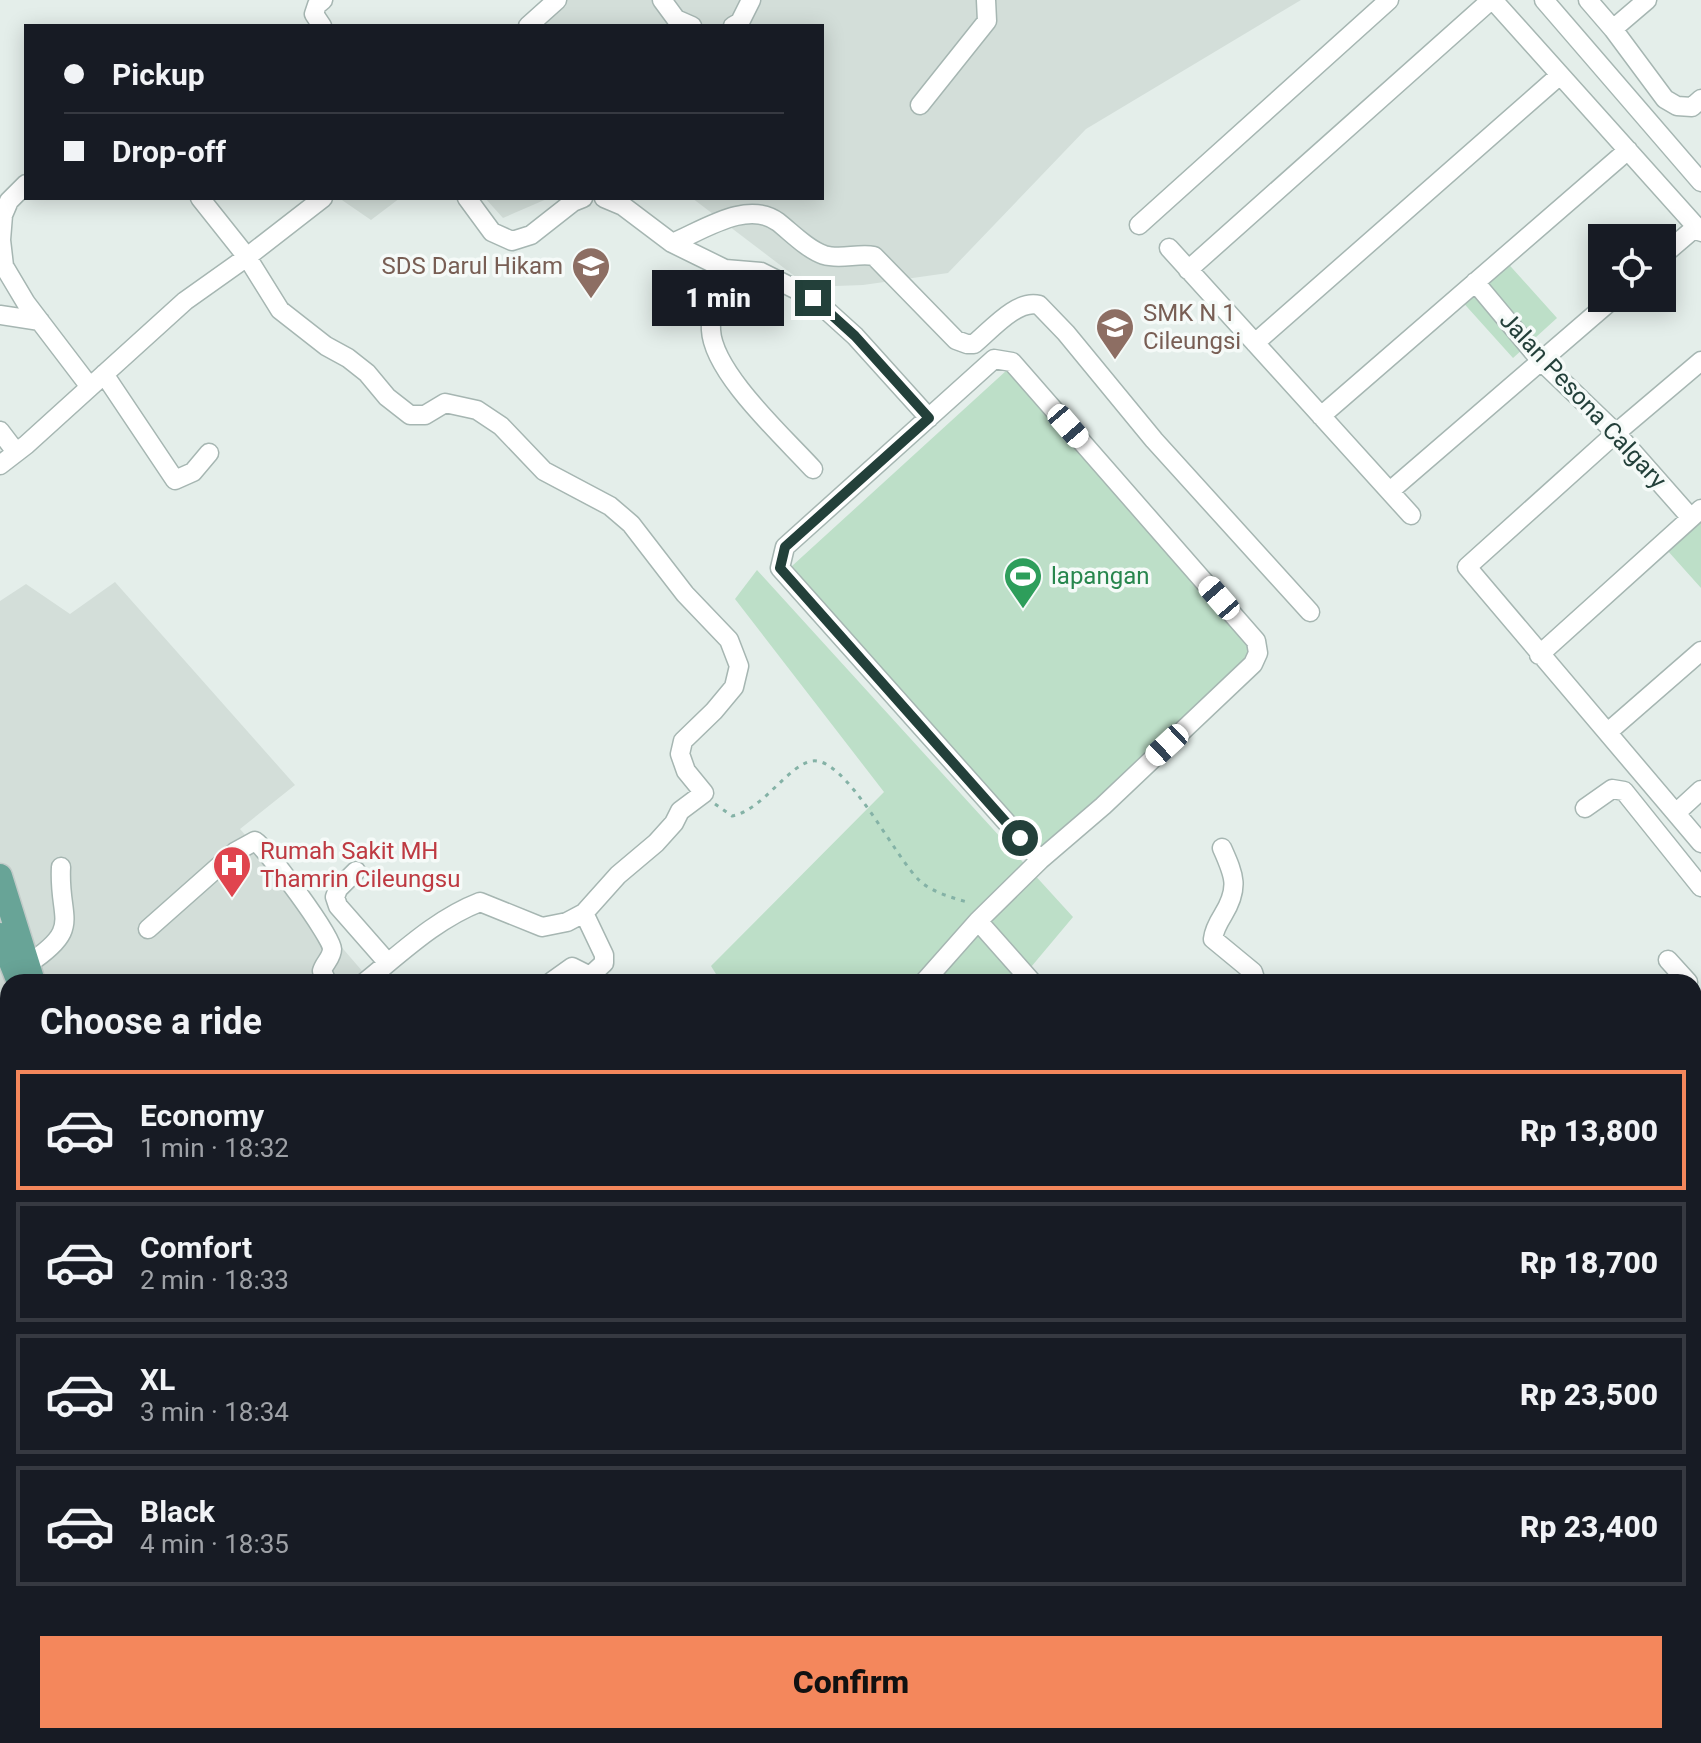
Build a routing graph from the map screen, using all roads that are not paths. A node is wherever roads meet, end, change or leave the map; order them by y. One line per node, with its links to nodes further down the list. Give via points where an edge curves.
1 (323, 0): 11 (street, via 314,14)
2 (557, 0): 12 (street)
3 (662, 0): 13 (street, via 676,19)
4 (751, 0): 14 (street)
5 (986, 0): 18 (street, via 987,21)
6 (1389, 0): 27 (street)
7 (1492, 0): 16 (street); 34 (street)
8 (1544, 0): 20 (street)
9 (1588, 0): 15 (street)
10 (1647, 0): 15 (street)
11 (321, 24)
12 (530, 24)
13 (687, 24)
14 (736, 24)
15 (1613, 29): 17 (street, via 1665,99 1692,107)
16 (1560, 75): 19 (street); 39 (street)
17 (1701, 99)
18 (920, 105)
19 (1628, 150): 28 (street); 35 (street)
20 (1699, 175)
21 (24, 186): 38 (street, via 3,215 4,266)
22 (202, 200): 32 (street)
23 (320, 200): 32 (street)
24 (468, 200): 25 (street, via 492,232 512,241 531,235)
25 (578, 200)
26 (609, 200): 29 (street)
27 (1139, 225)
28 (1699, 230): 30 (street)
29 (672, 243): 33 (street); 55 (street, via 743,213 760,214 826,256 874,256 956,340 967,344 974,344 1020,306 1039,305)
30 (1676, 246)
31 (1169, 248): 34 (street)
32 (247, 257): 42 (street, via 185,301); 69 (street, via 280,310 367,373 405,412 425,415 445,403 477,410 501,426 544,471 610,506 729,640 739,666 734,687 683,741 680,754 704,793 680,811 656,843)
33 (725, 269): 45 (street, via 761,272 813,298); 51 (street, via 710,333 730,379)
34 (1188, 270): 39 (street)
35 (1475, 282): 40 (street, Jalan Pesona Calgary); 44 (street)
36 (1598, 312): 40 (street)
37 (0, 315): 38 (street)
38 (40, 321): 43 (street)
39 (1255, 343): 44 (street)
40 (1541, 361): 47 (street, Jalan Pesona Calgary); 52 (street)
41 (1701, 361): 47 (street)
42 (104, 374): 43 (street); 49 (street, via 175,480 193,472)
43 (90, 387): 48 (street)
44 (1321, 416): 52 (street)
45 (929, 418): 64 (street, via 785,547 780,568); 64 (street, via 994,359 1012,362 1256,641 1253,664)
46 (0, 431): 48 (street)
47 (1616, 433): 53 (street, Jalan Pesona Calgary); 57 (street, via 1467,567)
48 (16, 452): 50 (street)
49 (209, 453)
50 (0, 465)
51 (813, 469)
52 (1390, 491): 54 (street)
53 (1696, 514): 57 (street)
54 (1411, 515)
55 (1310, 612)
56 (1701, 651): 58 (street)
57 (1539, 655): 58 (street)
58 (1608, 732): 61 (street)
59 (1701, 790): 61 (street)
60 (1585, 808): 68 (street, via 1612,789 1624,791)
61 (1677, 812): 62 (street)
62 (1701, 843)
63 (1222, 848): 82 (street, via 1235,885 1213,939)
64 (1040, 860): 70 (street)
65 (61, 867): 73 (street, via 66,927 53,947)
66 (356, 871): 74 (street, via 338,889 338,906)
67 (0, 876): 73 (main road)
68 (1701, 887)
69 (584, 913): 74 (street, via 542,927 480,902 456,911); 79 (street, via 604,955 604,963)
70 (984, 916): 80 (street); 81 (street)
71 (148, 929): 75 (street, via 235,852 255,841 329,937 331,954)
72 (1668, 960): 83 (street)
73 (15, 963)
74 (388, 963): 76 (street)
75 (323, 974)
76 (375, 974)
77 (562, 974): 78 (street, via 572,967)
78 (586, 974)
79 (592, 974)
80 (931, 974)
81 (1026, 974)
82 (1254, 974)
83 (1681, 974)

